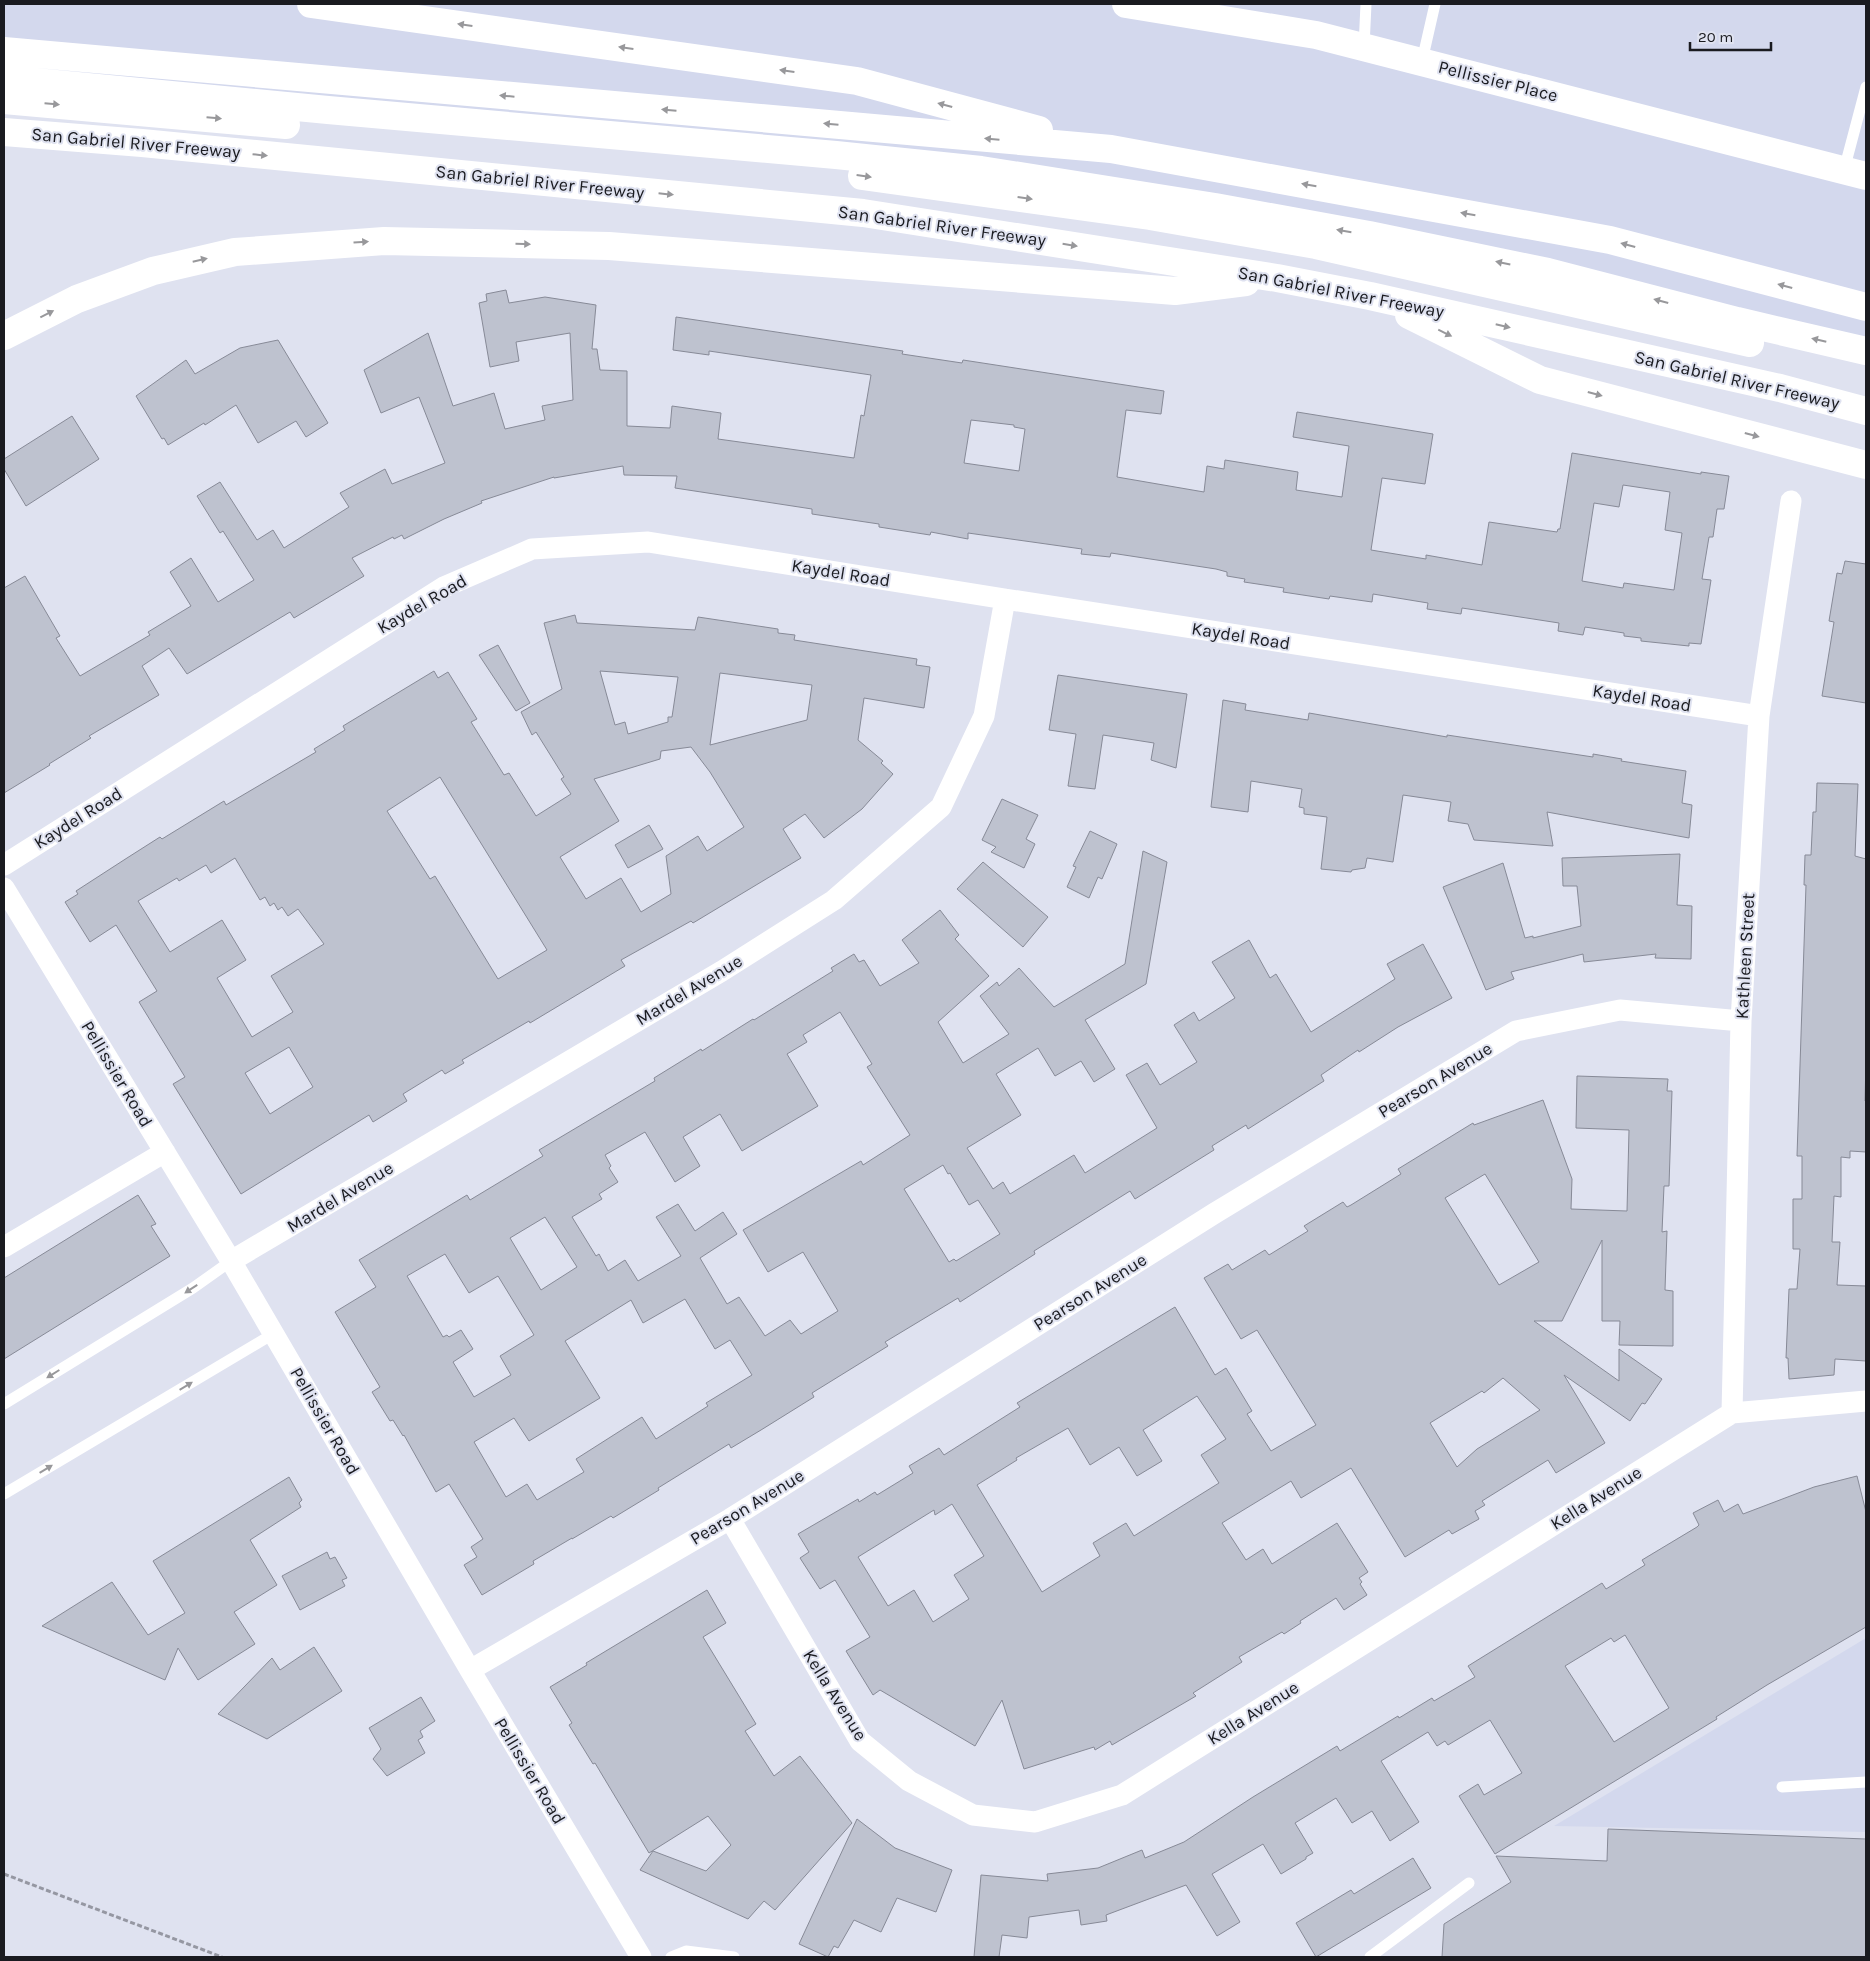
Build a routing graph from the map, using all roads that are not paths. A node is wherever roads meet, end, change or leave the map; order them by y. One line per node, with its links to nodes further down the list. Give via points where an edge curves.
1 (311, 4): 14 (main road, one-way to 1, via 857,81)
2 (1126, 4): 5 (main road, Pellissier Place, via 1316,35)
3 (1366, 4): 5 (lane)
4 (1435, 4): 7 (lane)
5 (1364, 47): 7 (main road, Pellissier Place)
6 (4, 51): 14 (main road, one-way to 6)
7 (1422, 61): 15 (main road, Pellissier Place)
8 (4, 79): 20 (main road, one-way to 8, via 1548,272 1378,237 981,170)
9 (1866, 87): 15 (lane)
10 (4, 100): 21 (main road, one-way to 21, via 811,168 1150,216 1316,244)
11 (4, 132): 12 (main road, San Gabriel River Freeway)
12 (142, 143): 13 (main road); 16 (main road, San Gabriel River Freeway, one-way to 16, via 863,213)
13 (4, 144)
14 (1111, 149): 18 (main road, one-way to 14, via 1610,240)
15 (1855, 173)
16 (1277, 278): 17 (main road, San Gabriel River Freeway); 19 (main road, one-way to 16, via 77,299 153,271 235,252 384,240 609,246 1174,291)
17 (1370, 296): 22 (main road, San Gabriel River Freeway, one-way to 22, via 1770,386); 23 (main road, one-way to 23, via 1540,380)
18 (1866, 307)
19 (4, 336)
20 (1866, 351)
21 (1866, 370)
22 (1866, 411)
23 (1866, 466)
24 (1791, 501): 26 (street, Kathleen Street)
25 (1006, 600): 26 (street, Kaydel Road); 27 (street, Kaydel Road, via 648,542 532,549 444,587); 32 (street, Mardel Avenue, via 984,716 941,807 834,900 722,971)
26 (1759, 716): 29 (street, Kathleen Street)
27 (4, 865)
28 (4, 888): 30 (street, Pellissier Road)
29 (1741, 1021): 36 (street, Kathleen Street); 38 (street, Pearson Avenue, via 1620,1010 1516,1031 1215,1213)
30 (165, 1152): 31 (street); 32 (street, Pellissier Road)
31 (4, 1247)
32 (231, 1261): 33 (street, Pellissier Road); 35 (lane, one-way to 35, via 193,1288)
33 (273, 1334): 37 (lane, one-way to 33); 39 (street, Pellissier Road)
34 (1866, 1400): 36 (street, Kella Avenue)
35 (4, 1404)
36 (1732, 1413): 38 (street, Kella Avenue, via 1122,1795 1035,1822 973,1815 909,1780 860,1741)
37 (4, 1494)
38 (730, 1519): 39 (street, Pearson Avenue)
39 (470, 1670): 43 (street, Pellissier Road)
40 (1866, 1782): 41 (lane)
41 (1782, 1786)
42 (1469, 1883): 46 (lane)
43 (641, 1957)
44 (671, 1957): 45 (lane, via 686,1951)
45 (734, 1957)
46 (1370, 1957)

